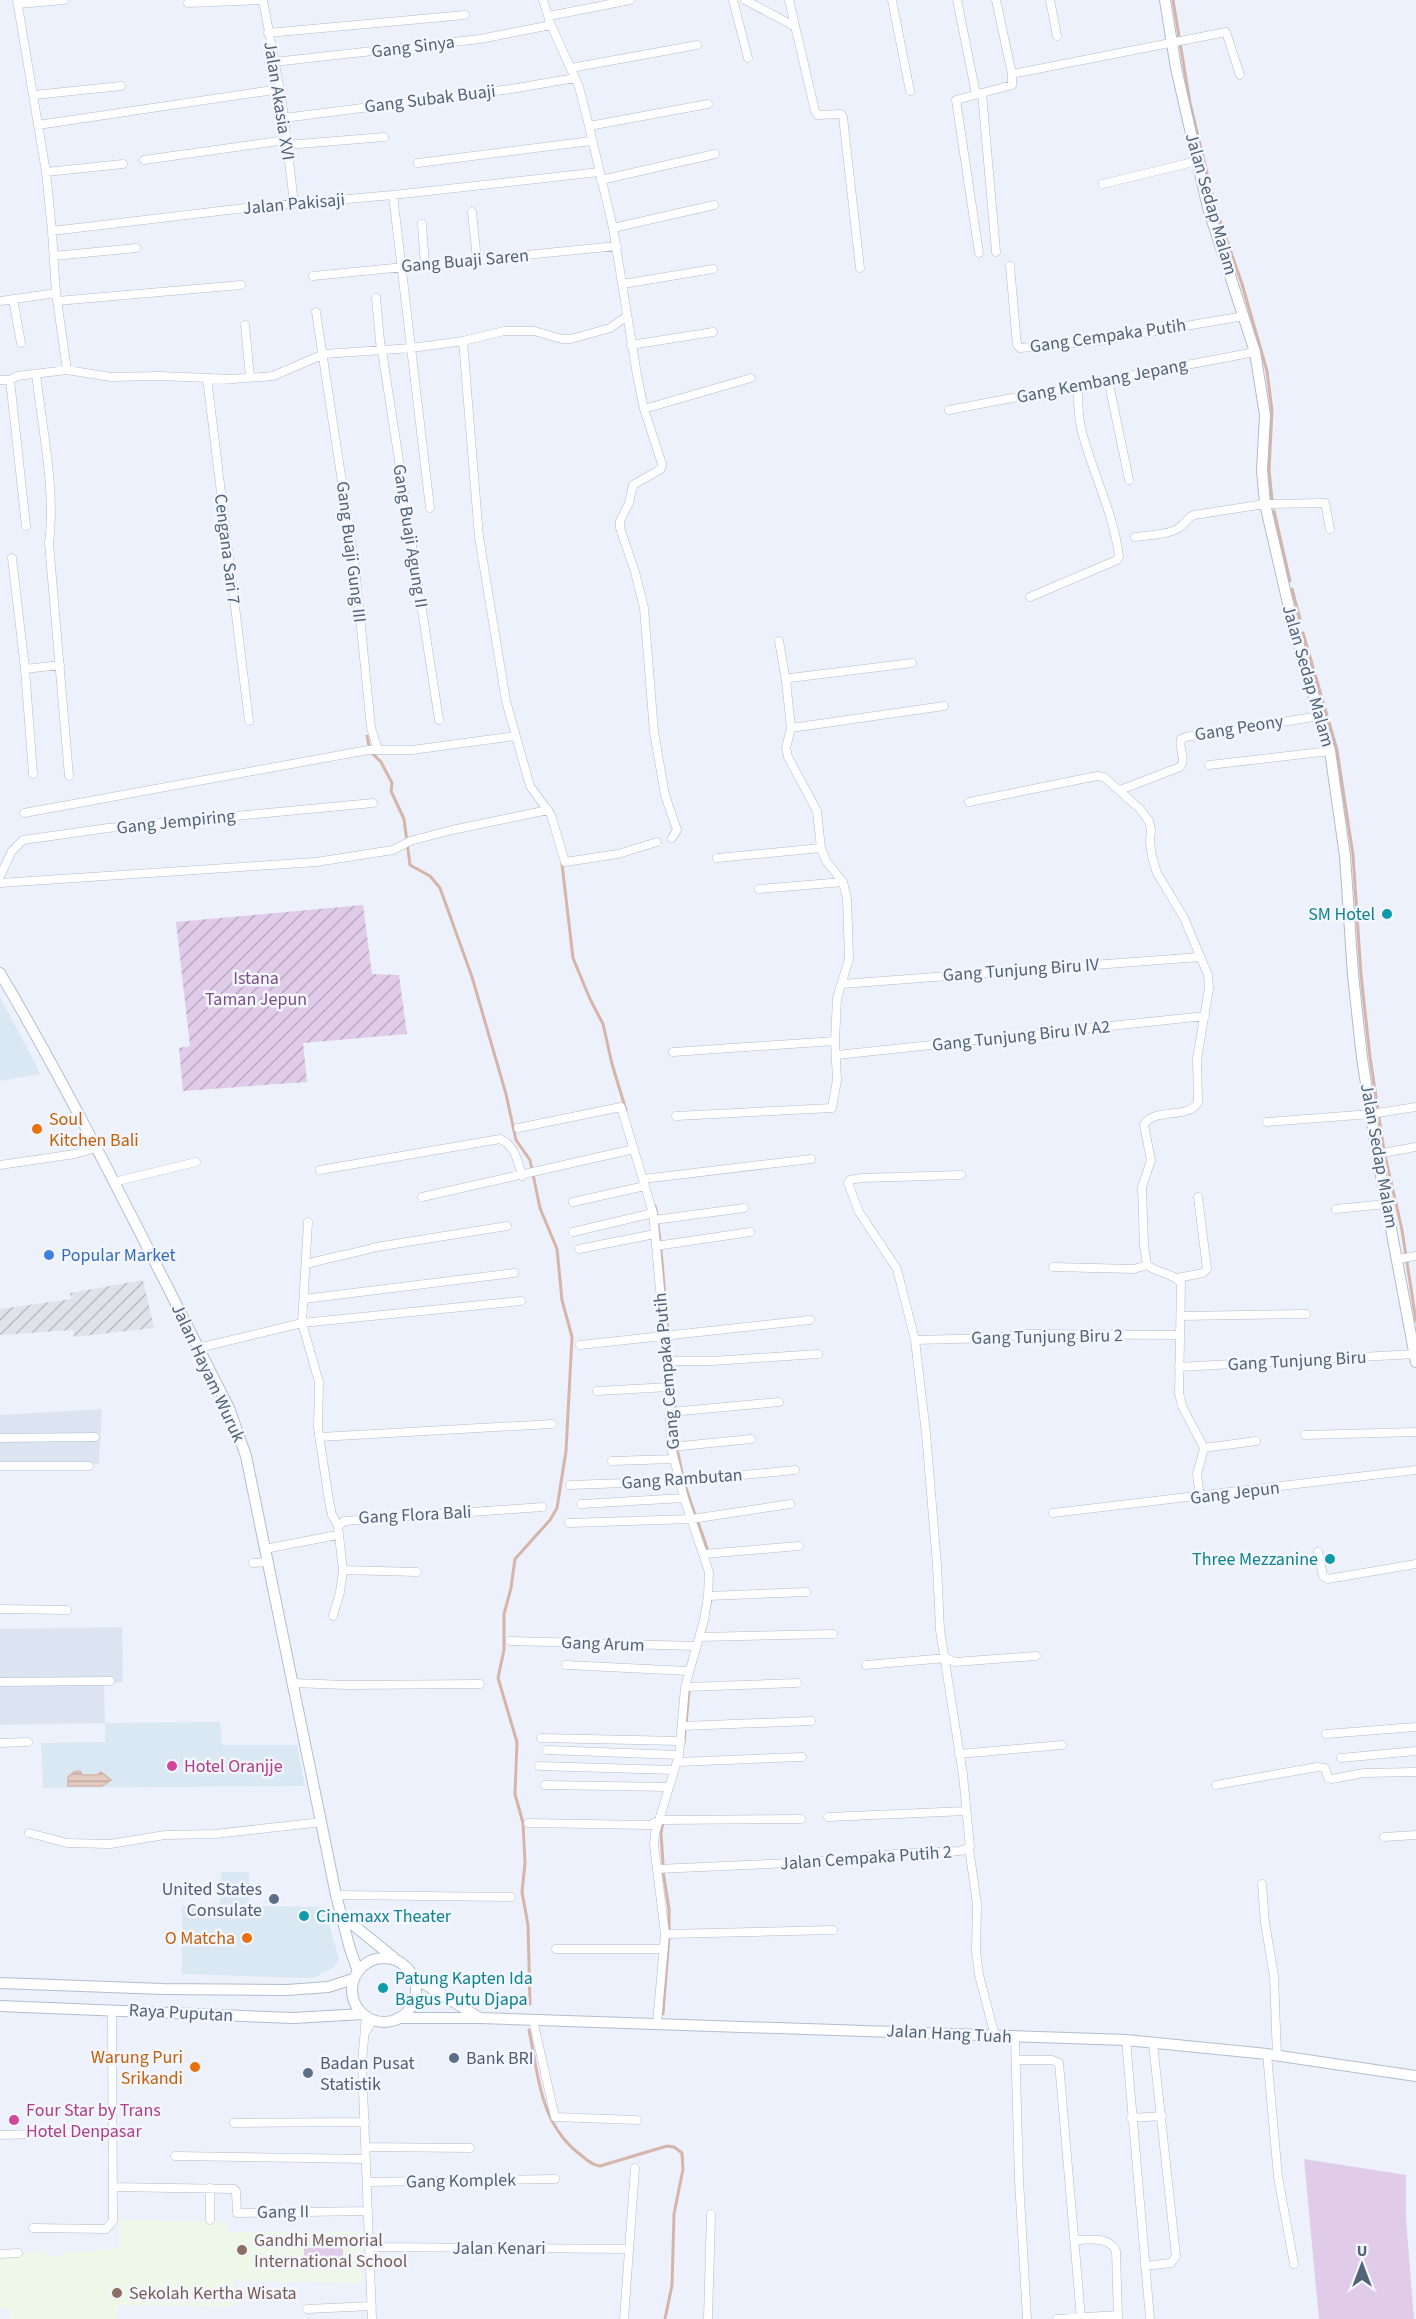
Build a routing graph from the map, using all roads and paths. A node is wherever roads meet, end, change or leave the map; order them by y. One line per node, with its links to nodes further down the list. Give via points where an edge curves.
1 (64, 0): 13 (street)
2 (261, 0): 14 (street); 19 (street, Jalan Akasia XVI)
3 (543, 0): 16 (street)
4 (630, 0): 16 (street)
5 (733, 0): 23 (street)
6 (745, 0): 18 (street)
7 (789, 0): 18 (street)
8 (892, 0): 31 (street)
9 (957, 0): 32 (street)
10 (996, 0): 26 (street)
11 (1050, 0): 20 (street)
12 (1165, 0): 21 (main road, Jalan Sedap Malam)
13 (18, 2): 33 (street)
14 (188, 3)
15 (465, 15): 19 (street)
16 (549, 16): 17 (street)
17 (551, 26): 24 (street, Gang Sinya, via 480,39); 25 (street)
18 (794, 26): 65 (street, via 817,114 843,117)
19 (268, 33): 24 (street, Jalan Akasia XVI)
20 (1057, 36)
21 (1178, 42): 26 (street); 27 (street, via 1228,33); 43 (main road, Jalan Sedap Malam, via 1178,78)
22 (697, 45): 25 (street)
23 (748, 58)
24 (274, 62): 30 (street, Jalan Akasia XVI)
25 (571, 68): 28 (street)
26 (1012, 74): 32 (street, via 1012,85)
27 (1240, 75)
28 (575, 78): 35 (street, Gang Subak Buaji); 37 (street)
29 (121, 86): 33 (street)
30 (280, 89): 35 (street, Jalan Akasia XVI); 36 (street)
31 (910, 91)
32 (979, 94): 58 (street); 59 (street, via 959,98 955,105)
33 (34, 95): 36 (street)
34 (708, 104): 37 (street)
35 (284, 118): 40 (street, Jalan Akasia XVI)
36 (38, 125): 46 (street)
37 (589, 126): 39 (street)
38 (384, 137): 40 (street)
39 (591, 141): 44 (street); 47 (street)
40 (286, 143): 42 (street); 50 (street, Jalan Akasia XVI)
41 (715, 154): 47 (street, Jalan Pakisaji)
42 (144, 160)
43 (1197, 161): 48 (street); 76 (main road, Jalan Sedap Malam, via 1221,251)
44 (418, 163)
45 (123, 164): 46 (street)
46 (46, 172): 55 (street)
47 (600, 176): 49 (street, Jalan Pakisaji); 54 (street)
48 (1103, 184)
49 (393, 195): 50 (street, Jalan Pakisaji); 63 (street)
50 (294, 203): 55 (street, Jalan Pakisaji)
51 (714, 205): 54 (street)
52 (472, 212): 61 (street)
53 (422, 224): 62 (street)
54 (613, 228): 56 (street)
55 (52, 231): 60 (street)
56 (617, 246): 61 (street, Gang Buaji Saren); 69 (street)
57 (136, 248): 60 (street)
58 (996, 252)
59 (979, 253)
60 (54, 256): 70 (street)
61 (477, 260): 62 (street, Gang Buaji Saren)
62 (425, 265): 63 (street, Gang Buaji Saren)
63 (402, 266): 67 (street, Gang Buaji Saren); 82 (street)
64 (1010, 266): 76 (street, Gang Cempaka Putih, via 1020,348 1098,341)
65 (860, 268)
66 (713, 269): 69 (street)
67 (313, 276)
68 (241, 285): 70 (street)
69 (623, 285): 75 (street)
70 (57, 297): 72 (street); 86 (street)
71 (375, 298): 83 (street, Gang Buaji Agung II)
72 (13, 299): 73 (street); 80 (street)
73 (0, 301)
74 (316, 312): 85 (street, Gang Buaji Gung III)
75 (627, 316): 79 (street, via 610,328 571,339 524,330); 81 (street)
76 (1244, 316): 84 (main road, Jalan Sedap Malam)
77 (245, 325): 88 (street)
78 (713, 332): 81 (street)
79 (463, 340): 82 (street); 115 (street, via 479,537)
80 (21, 343)
81 (631, 345): 95 (street)
82 (412, 348): 83 (street); 99 (street)
83 (382, 351): 85 (street); 112 (street, Gang Buaji Agung II)
84 (1255, 352): 91 (street, Gang Kembang Jepang); 98 (main road, Jalan Sedap Malam, via 1265,415 1262,470)
85 (324, 354): 88 (street, via 279,375); 116 (street, Gang Buaji Gung III, via 355,567)
86 (67, 370): 87 (street); 89 (street, via 111,377)
87 (36, 374): 93 (street); 107 (street, via 51,502 50,543)
88 (250, 377): 89 (street)
89 (207, 378): 113 (street, Cengana Sari 7)
90 (751, 378): 95 (street)
91 (1108, 379): 94 (street, Gang Kembang Jepang); 97 (street)
92 (0, 380): 93 (street)
93 (10, 380): 100 (street)
94 (1078, 386): 96 (street, Gang Kembang Jepang); 104 (street, via 1082,433 1119,557)
95 (644, 409): 126 (street, via 662,466 633,485 620,528 644,608 654,732 665,795 677,830)
96 (949, 410)
97 (1129, 480)
98 (1272, 503): 101 (street, via 1325,503); 102 (street, via 1194,515 1174,530); 111 (main road, Jalan Sedap Malam, via 1290,613)
99 (429, 508)
100 (26, 526)
101 (1330, 529)
102 (1135, 537)
103 (12, 558): 108 (street)
104 (1030, 597)
105 (779, 641): 109 (street)
106 (912, 663): 109 (street)
107 (60, 665): 108 (street); 120 (street)
108 (25, 669): 119 (street)
109 (786, 681): 114 (street)
110 (944, 706): 114 (street)
111 (1320, 716): 117 (main road, Jalan Sedap Malam); 121 (street, Gang Peony, via 1186,737 1179,744 1183,760 1180,767)
112 (439, 720)
113 (249, 721)
114 (791, 728): 128 (street, via 788,757 817,811)
115 (515, 736): 116 (street, via 412,750); 124 (street, via 530,786)
116 (374, 750): 125 (street)
117 (1329, 751): 118 (street); 142 (main road, Jalan Sedap Malam, via 1346,856 1359,1030)
118 (1209, 765)
119 (33, 774)
120 (69, 776)
121 (1120, 790): 122 (street, via 1101,775); 134 (street, via 1149,821 1157,873 1185,918)
122 (969, 802)
123 (373, 803): 130 (street, Gang Jempiring, via 108,828 24,840 12,851)
124 (548, 810): 127 (street, via 565,862 618,854); 132 (street, via 407,842 393,850 316,862)
125 (24, 813)
126 (672, 838)
127 (657, 842)
128 (821, 848): 129 (street); 131 (street)
129 (717, 858)
130 (0, 876)
131 (843, 882): 133 (street); 136 (street, via 849,946)
132 (0, 883)
133 (759, 889)
134 (1200, 957): 136 (street, Gang Tunjung Biru IV); 137 (street, via 1208,975)
135 (0, 973): 147 (main road, Jalan Hayam Wuruk)
136 (842, 984): 138 (street, via 837,998)
137 (1205, 1016): 140 (street, Gang Tunjung Biru IV A2); 174 (street, via 1197,1059 1198,1103 1191,1110 1151,1118 1144,1125 1151,1160 1142,1187)
138 (835, 1041): 139 (street); 140 (street)
139 (673, 1052)
140 (837, 1055): 143 (street, via 832,1108)
141 (1416, 1107): 142 (street)
142 (1376, 1113): 144 (street); 149 (main road, Jalan Sedap Malam)
143 (676, 1116)
144 (1267, 1122)
145 (518, 1128): 148 (street, Gang Cempaka Putih, via 621,1107)
146 (1416, 1147): 149 (street)
147 (96, 1148): 152 (street); 156 (main road, Jalan Hayam Wuruk)
148 (634, 1149): 154 (street); 157 (street, Gang Cempaka Putih)
149 (1383, 1153): 161 (main road, Jalan Sedap Malam)
150 (812, 1159): 157 (street)
151 (196, 1161): 156 (street)
152 (0, 1165)
153 (320, 1170): 154 (street, via 500,1139 508,1142)
154 (525, 1175): 158 (street)
155 (961, 1175): 186 (street, Jalan Cempaka Putih 2, via 861,1178 848,1183 859,1212 897,1269)
156 (114, 1182): 188 (main road, Jalan Hayam Wuruk)
157 (644, 1183): 160 (street); 164 (street, Gang Cempaka Putih)
158 (422, 1197)
159 (1198, 1197): 177 (street, via 1207,1269)
160 (573, 1202)
161 (1387, 1204): 163 (street); 172 (main road, Jalan Sedap Malam)
162 (744, 1208): 164 (street)
163 (1336, 1209)
164 (654, 1217): 167 (street); 169 (street, Gang Cempaka Putih)
165 (308, 1222): 173 (street)
166 (507, 1226): 173 (street, via 376,1247)
167 (573, 1232)
168 (750, 1232): 170 (street)
169 (655, 1234): 170 (street, Gang Cempaka Putih); 171 (street)
170 (656, 1246): 185 (street, Gang Cempaka Putih)
171 (579, 1249)
172 (1407, 1258): 190 (main road, Jalan Sedap Malam)
173 (307, 1264): 178 (street)
174 (1147, 1265): 175 (street, via 1134,1269); 177 (street)
175 (1053, 1267)
176 (514, 1273): 178 (street)
177 (1177, 1278): 181 (street, via 1181,1283)
178 (304, 1299): 183 (street)
179 (521, 1301): 183 (street)
180 (1306, 1314): 181 (street)
181 (1181, 1316): 184 (street)
182 (810, 1320): 185 (street)
183 (302, 1323): 188 (street); 201 (street, via 319,1382)
184 (1180, 1335): 186 (street, Gang Tunjung Biru 2, via 1028,1334); 192 (street)
185 (664, 1337): 187 (street); 191 (street, Gang Cempaka Putih)
186 (915, 1340): 244 (street, Jalan Cempaka Putih 2, via 940,1630)
187 (580, 1344)
188 (198, 1348): 226 (main road, Jalan Hayam Wuruk, via 241,1439)
189 (818, 1354): 191 (street)
190 (1415, 1358): 192 (street, Gang Tunjung Biru)
191 (666, 1361): 193 (street, Gang Cempaka Putih)
192 (1179, 1367): 206 (street, via 1182,1406)
193 (669, 1387): 194 (street); 196 (street, Gang Cempaka Putih)
194 (597, 1391)
195 (779, 1402): 196 (street)
196 (671, 1412): 205 (street, Gang Cempaka Putih)
197 (552, 1424): 201 (street)
198 (1416, 1432): 199 (street)
199 (1305, 1435)
200 (95, 1437): 202 (street)
201 (320, 1437): 223 (street, via 329,1501)
202 (0, 1438)
203 (751, 1439): 205 (street)
204 (1256, 1441): 206 (street)
205 (671, 1447): 207 (street, Gang Cempaka Putih)
206 (1203, 1448): 215 (street, via 1197,1474)
207 (674, 1459): 208 (street); 213 (street, Gang Cempaka Putih)
208 (612, 1461)
209 (0, 1466): 210 (street)
210 (89, 1466)
211 (795, 1470): 213 (street, Gang Rambutan)
212 (1416, 1470): 215 (street, Gang Jepun)
213 (680, 1481): 214 (street, Gang Rambutan); 216 (street, Gang Cempaka Putih)
214 (570, 1485)
215 (1200, 1497): 220 (street, Gang Jepun)
216 (684, 1498): 217 (street); 221 (street, Gang Cempaka Putih)
217 (581, 1504)
218 (790, 1504): 221 (street)
219 (542, 1507): 223 (street, Gang Flora Bali, via 348,1519)
220 (1053, 1513)
221 (692, 1519): 222 (street); 228 (street, Gang Cempaka Putih)
222 (569, 1523)
223 (338, 1525): 224 (street, Gang Flora Bali)
224 (338, 1535): 226 (street, Gang Flora Bali); 232 (street)
225 (799, 1546): 228 (street)
226 (265, 1549): 229 (main road, Jalan Hayam Wuruk)
227 (1318, 1552): 231 (street, via 1323,1576 1328,1579)
228 (704, 1554): 235 (street, Gang Cempaka Putih, via 709,1572)
229 (267, 1562): 230 (street); 250 (main road, Jalan Hayam Wuruk)
230 (253, 1563)
231 (1416, 1564)
232 (343, 1570): 233 (street); 238 (street)
233 (417, 1572)
234 (806, 1592): 235 (street)
235 (708, 1596): 240 (street, Gang Cempaka Putih)
236 (0, 1609): 237 (street)
237 (67, 1610)
238 (333, 1616)
239 (833, 1634): 240 (street)
240 (700, 1637): 242 (street, Gang Cempaka Putih)
241 (510, 1641): 242 (street, Gang Arum)
242 (697, 1647): 247 (street, Gang Cempaka Putih)
243 (1036, 1656): 244 (street, via 955,1662)
244 (946, 1658): 246 (street); 265 (street, Jalan Cempaka Putih 2)
245 (566, 1665): 247 (street)
246 (866, 1665)
247 (688, 1671): 253 (street, Gang Cempaka Putih)
248 (110, 1681): 249 (street)
249 (0, 1682)
250 (293, 1683): 252 (street); 278 (main road, Jalan Hayam Wuruk)
251 (797, 1683): 253 (street)
252 (480, 1684)
253 (685, 1687): 255 (street, Gang Cempaka Putih)
254 (811, 1722): 255 (street)
255 (683, 1726): 259 (street, Gang Cempaka Putih)
256 (1416, 1727): 257 (street)
257 (1326, 1734)
258 (541, 1738): 259 (street)
259 (681, 1741): 268 (street, Gang Cempaka Putih)
260 (28, 1742): 261 (street)
261 (0, 1743)
262 (1062, 1745): 265 (street)
263 (547, 1750): 268 (street)
264 (1416, 1751): 267 (street)
265 (959, 1754): 274 (street, Jalan Cempaka Putih 2)
266 (802, 1757): 268 (street)
267 (1341, 1758)
268 (677, 1762): 269 (street); 273 (street, Gang Cempaka Putih)
269 (539, 1766)
270 (1416, 1772): 272 (street, via 1364,1773 1332,1779 1325,1768 1317,1767)
271 (545, 1785): 273 (street)
272 (1216, 1785)
273 (669, 1787): 277 (street, Gang Cempaka Putih)
274 (966, 1811): 275 (street); 283 (street, Jalan Cempaka Putih 2)
275 (828, 1817)
276 (801, 1819): 277 (street)
277 (659, 1820): 279 (street, via 650,1825); 284 (street, Gang Cempaka Putih, via 654,1845)
278 (322, 1822): 280 (street, via 215,1834 165,1835 110,1844 67,1843); 286 (main road, Jalan Hayam Wuruk)
279 (528, 1823)
280 (29, 1833)
281 (1416, 1835): 282 (street)
282 (1383, 1837)
283 (969, 1848): 284 (street, Jalan Cempaka Putih 2, via 812,1862); 304 (street, via 977,1904 979,1975)
284 (657, 1869): 290 (street, Gang Cempaka Putih)
285 (1262, 1884): 308 (street, via 1274,1976)
286 (336, 1894): 287 (street); 288 (main road, Jalan Hayam Wuruk)
287 (512, 1897)
288 (341, 1915): 293 (main road); 294 (main road, Jalan Hayam Wuruk)
289 (833, 1930): 290 (street)
290 (665, 1934): 292 (street, Gang Cempaka Putih)
291 (555, 1949): 292 (street)
292 (664, 1949): 303 (street, Gang Cempaka Putih)
293 (398, 1961): 294 (main road, via 372,1960); 295 (main road)
294 (356, 1975): 296 (main road, Raya Puputan, via 328,1987 277,1990); 299 (main road, via 354,2002)
295 (413, 1977): 300 (main road, via 412,2005); 301 (main road, Jalan Hang Tuah)
296 (0, 1983)
297 (0, 2006): 298 (main road, Raya Puputan)
298 (112, 2010): 299 (main road, Raya Puputan, via 293,2018); 316 (street)
299 (367, 2017): 300 (main road, via 384,2022); 314 (street, via 363,2037)
300 (398, 2018): 301 (main road, Jalan Hang Tuah)
301 (480, 2018): 302 (main road, Jalan Hang Tuah)
302 (533, 2020): 303 (main road, Jalan Hang Tuah); 313 (street, via 555,2117)
303 (657, 2023): 304 (main road, Jalan Hang Tuah)
304 (995, 2036): 305 (main road, Jalan Hang Tuah)
305 (1015, 2037): 306 (main road, Jalan Hang Tuah); 309 (street)
306 (1126, 2040): 307 (main road, Jalan Hang Tuah); 312 (street)
307 (1153, 2044): 308 (main road, Jalan Hang Tuah); 311 (street)
308 (1272, 2055): 310 (main road, Jalan Hang Tuah); 336 (street, via 1278,2177)
309 (1016, 2060): 331 (street, via 1059,2063); 345 (street)
310 (1416, 2076)
311 (1162, 2116): 312 (street); 337 (street, via 1176,2256 1172,2263)
312 (1131, 2118): 337 (street)
313 (638, 2120)
314 (365, 2122): 315 (street); 318 (street)
315 (234, 2123)
316 (112, 2132): 317 (street); 325 (street)
317 (0, 2135)
318 (366, 2147): 319 (street); 321 (street)
319 (470, 2148)
320 (175, 2156): 321 (street)
321 (366, 2159): 324 (street)
322 (635, 2168): 333 (street)
323 (555, 2179): 324 (street, Gang Komplek)
324 (367, 2182): 327 (street)
325 (113, 2187): 326 (street, Gang II); 330 (street, via 113,2221 106,2229)
326 (210, 2188): 327 (street, Gang II, via 235,2189 237,2213); 329 (street)
327 (368, 2211): 332 (street)
328 (711, 2214): 344 (street)
329 (210, 2220)
330 (33, 2228)
331 (1076, 2240): 340 (street, via 1102,2240 1114,2246); 341 (street)
332 (370, 2247): 333 (street, Jalan Kenari); 338 (street)
333 (627, 2249): 343 (street)
334 (18, 2253): 335 (street)
335 (0, 2254)
336 (1294, 2264)
337 (1145, 2266): 347 (street)
338 (372, 2307): 339 (street); 342 (street)
339 (307, 2309)
340 (1118, 2317): 341 (street)
341 (1081, 2318): 346 (street)
342 (372, 2319)
343 (624, 2319)
344 (708, 2319)
345 (1027, 2319)
346 (1057, 2319)
347 (1150, 2319)

